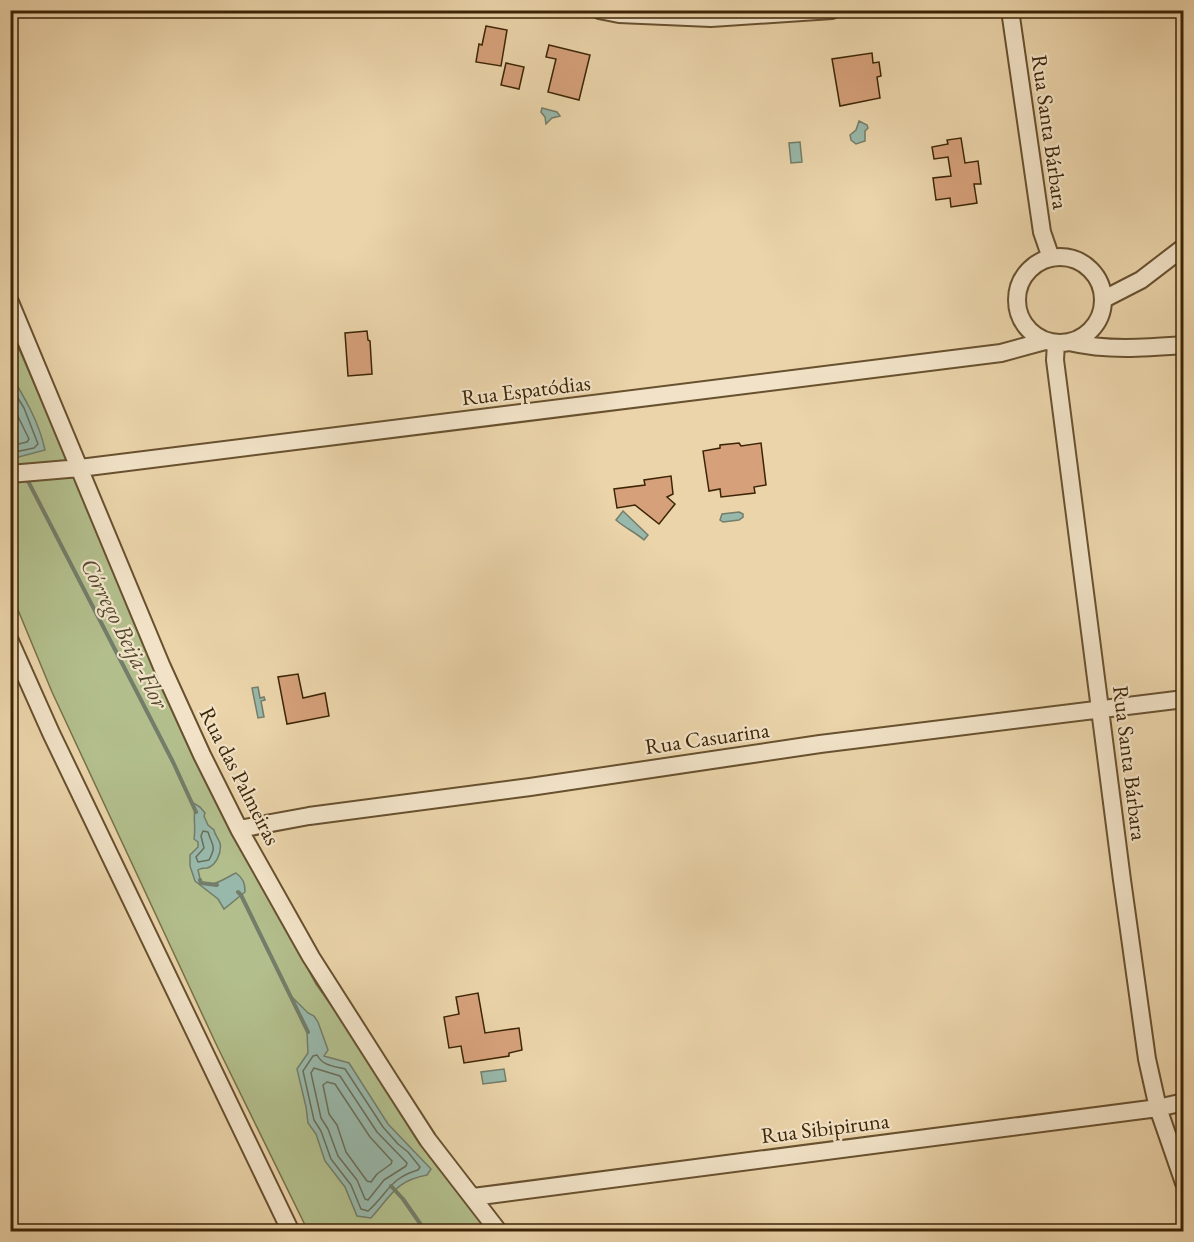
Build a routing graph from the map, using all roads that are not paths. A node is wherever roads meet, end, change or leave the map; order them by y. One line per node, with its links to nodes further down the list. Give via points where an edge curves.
1 (599, 10): 2 (street, via 711,18)
2 (832, 10)
3 (1010, 10): 5 (street, Rua Santa Bárbara, via 1042,232)
4 (1182, 248): 6 (street, via 1141,280)
5 (1051, 258): 6 (street, via 1071,260 1089,269); 8 (street, via 1027,272 1017,298 1018,312 1033,334)
6 (1104, 299): 8 (street, via 1092,329 1081,337)
7 (10, 302): 10 (street, Rua das Palmeiras)
8 (1057, 342): 9 (street, via 1089,347); 10 (street, Rua Espatódias, via 1002,353); 14 (street, Rua Santa Bárbara, via 1055,360)
9 (1184, 345)
10 (80, 468): 11 (street, Rua Espatódias); 15 (street, Rua das Palmeiras, via 162,667)
11 (10, 474)
12 (10, 641): 20 (street)
13 (1184, 699): 14 (street, Rua Casuarina)
14 (1100, 710): 15 (street, Rua Casuarina, via 820,744); 17 (street, Rua Santa Bárbara, via 1147,1059)
15 (239, 829): 19 (street, Rua das Palmeiras, via 311,957 384,1072 428,1140)
16 (1184, 1102): 17 (street, Rua Sibipiruna)
17 (1158, 1108): 18 (street, Rua Santa Bárbara); 19 (street, Rua Sibipiruna)
18 (1184, 1183)
19 (473, 1197): 21 (street, Rua das Palmeiras)
20 (291, 1232)
21 (499, 1232)

